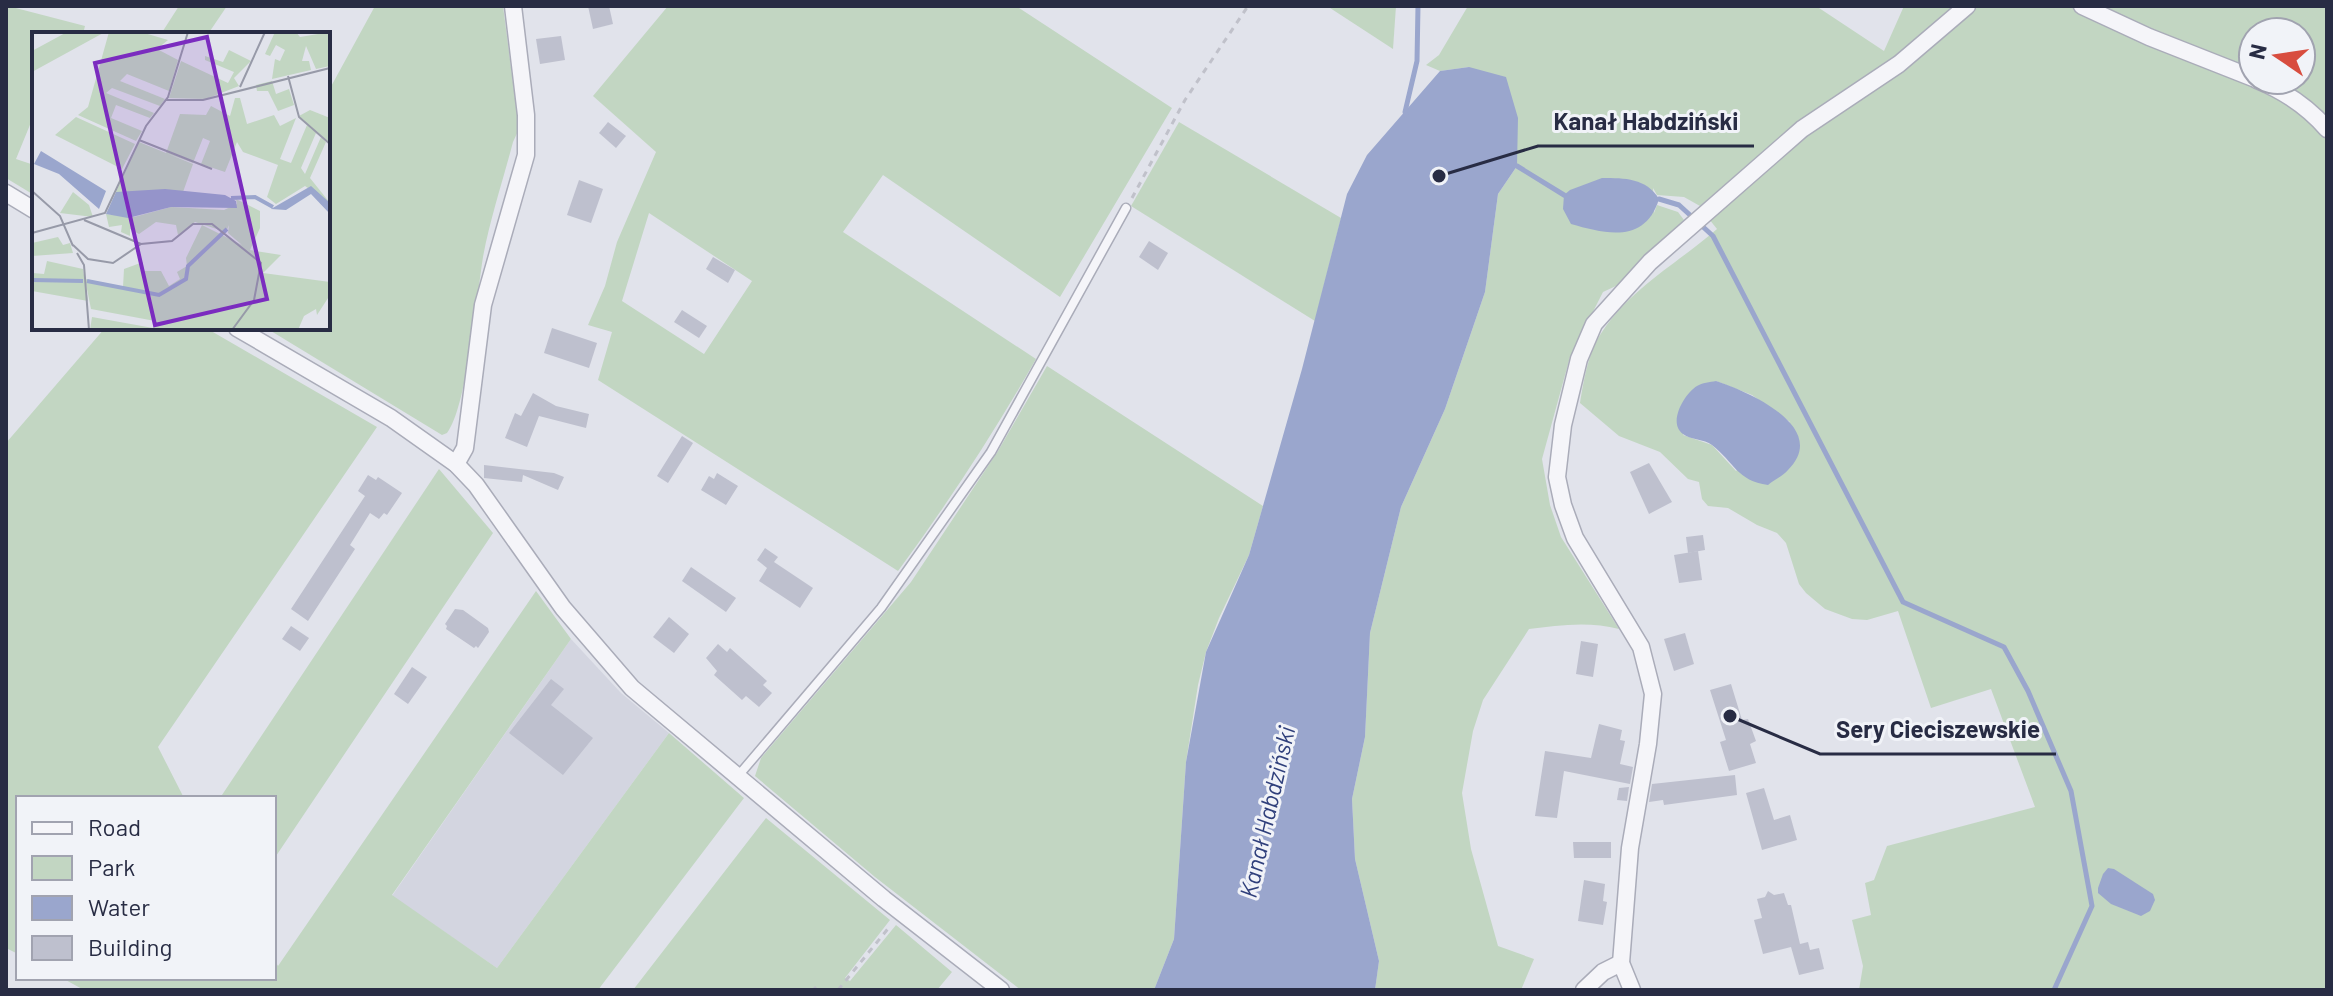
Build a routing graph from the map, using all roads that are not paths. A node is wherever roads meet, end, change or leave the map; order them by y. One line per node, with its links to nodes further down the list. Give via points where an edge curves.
1 (513, 6): 11 (street, via 526,155 483,305 465,448)
2 (1967, 6): 13 (street, via 1899,64 1802,129 1650,262 1594,324 1579,359 1557,477 1563,505 1575,538 1641,647 1653,694 1630,848)
3 (2082, 6): 4 (street)
4 (2237, 72)
5 (2289, 96): 6 (street)
6 (2327, 129)
7 (6, 193): 9 (street)
8 (1126, 208): 12 (lane, via 991,452 881,608)
9 (32, 209)
10 (240, 330): 11 (street, via 391,418)
11 (456, 464): 12 (street, via 563,608 632,688)
12 (737, 777): 14 (street)
13 (1621, 963): 15 (street); 16 (street)
14 (1001, 990)
15 (1584, 990)
16 (1632, 990)

